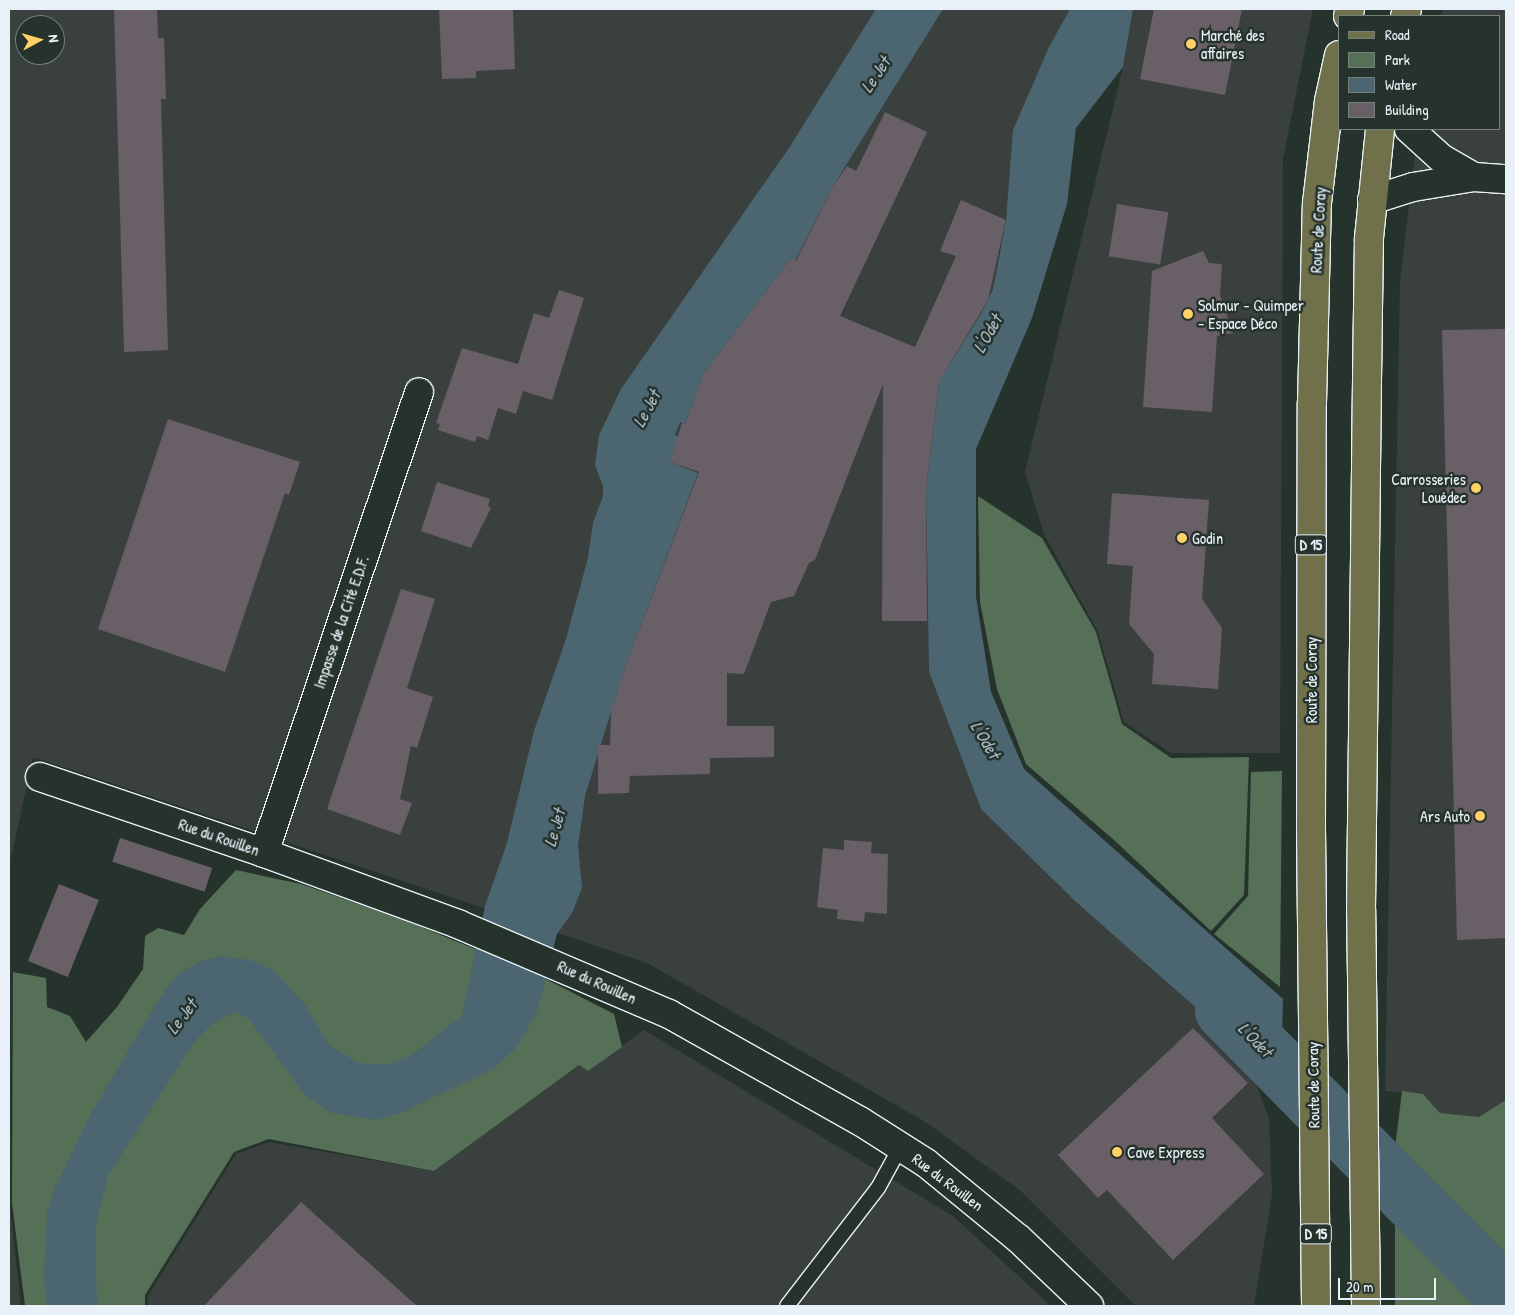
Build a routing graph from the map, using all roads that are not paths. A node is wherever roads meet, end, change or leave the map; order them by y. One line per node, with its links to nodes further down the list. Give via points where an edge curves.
1 (1338, 60): 13 (main road, Route de Coray / D 15, via 1324,134 1315,267 1311,593)
2 (1380, 130): 6 (main road)
3 (1409, 130): 4 (street, via 1441,158)
4 (1474, 177): 5 (street); 6 (street, via 1413,187)
5 (1506, 179)
6 (1372, 200): 14 (main road, via 1367,390 1362,1093)
7 (419, 392): 9 (street, Impasse de la Cité E.D.F.)
8 (40, 777): 9 (street, Rue du Rouillen)
9 (264, 852): 10 (street, Rue du Rouillen, via 458,924 676,1018)
10 (901, 1146): 11 (lane, via 878,1188); 12 (street, Rue du Rouillen, via 1012,1232)
11 (787, 1306)
12 (1090, 1306)
13 (1316, 1306)
14 (1366, 1306)

